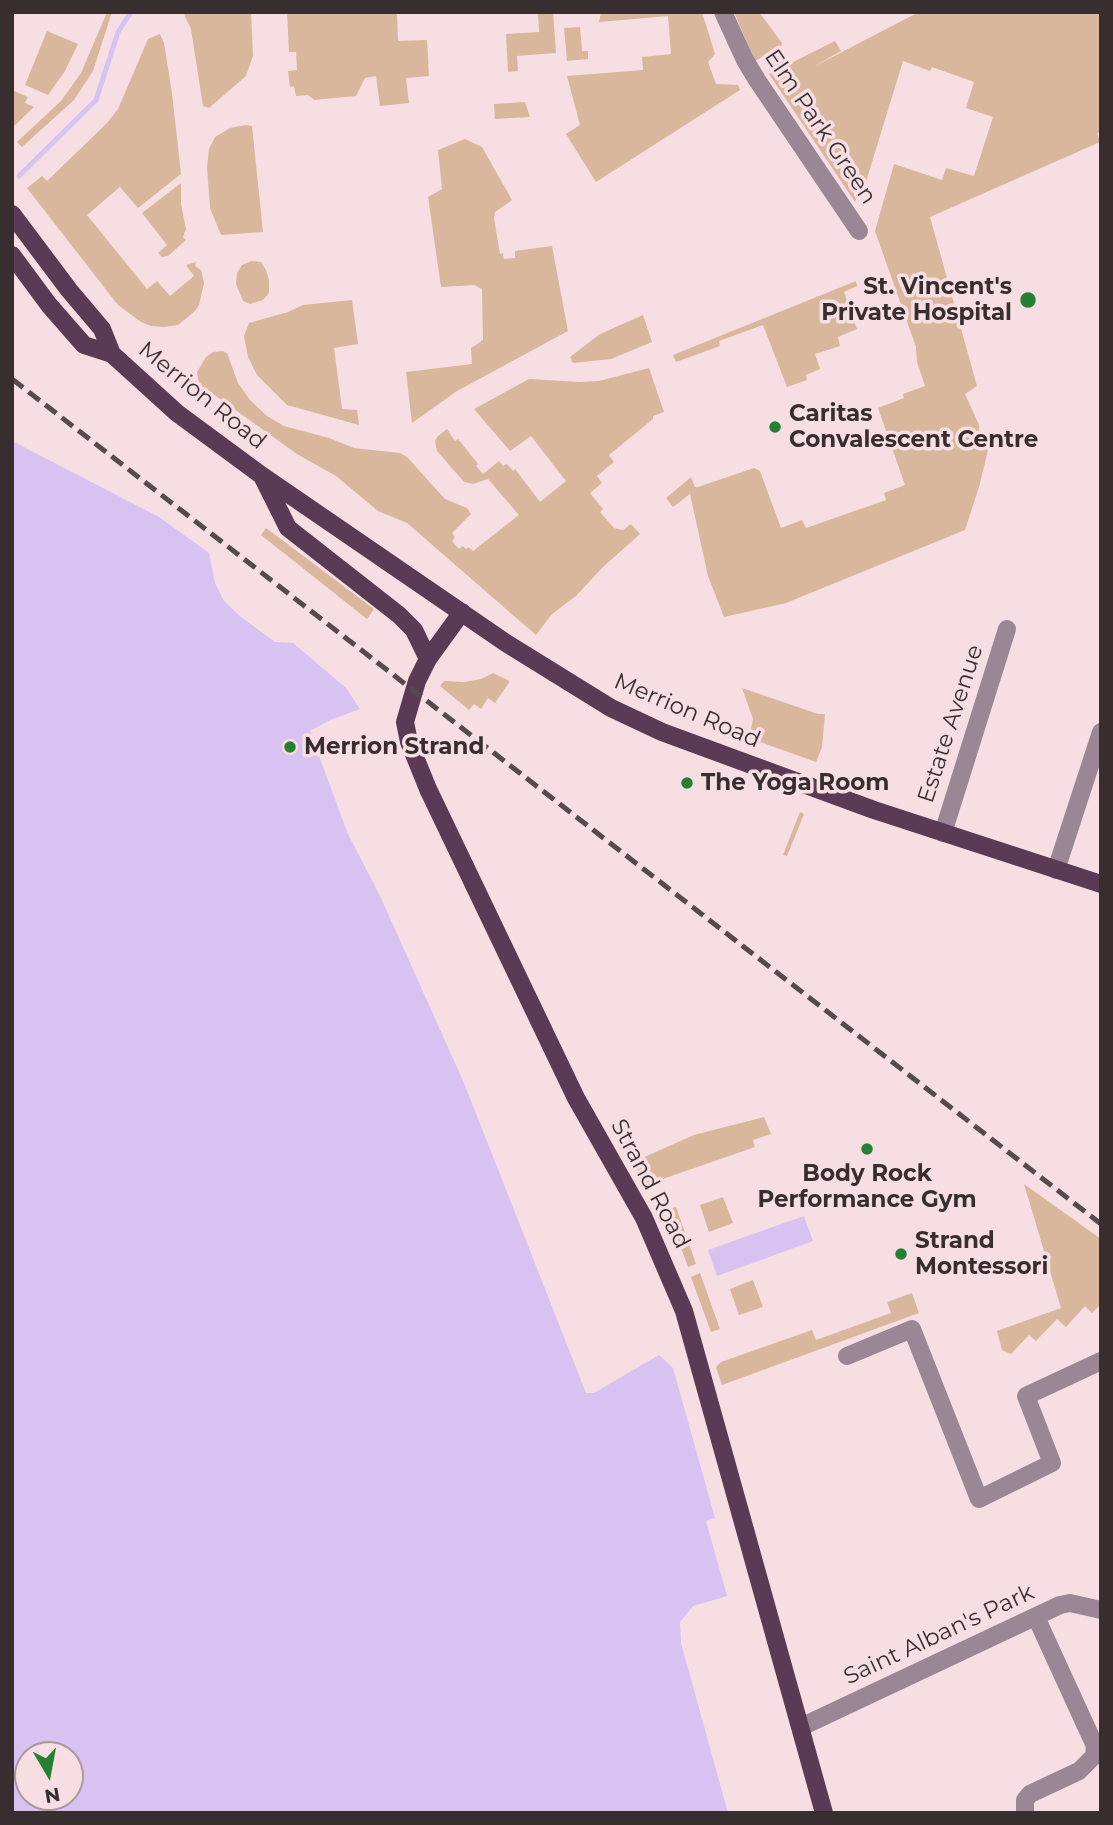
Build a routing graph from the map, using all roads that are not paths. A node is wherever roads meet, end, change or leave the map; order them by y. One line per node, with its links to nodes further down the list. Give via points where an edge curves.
1 (723, 12): 3 (street, Elm Park Green, via 757,80)
2 (12, 214): 5 (main road, Merrion Road, via 102,329)
3 (859, 231)
4 (12, 255): 5 (main road, Merrion Road, via 83,345)
5 (112, 354): 6 (main road, Merrion Road, via 177,413)
6 (261, 475): 7 (main road, Merrion Road); 9 (main road, Merrion Road, via 288,528 399,615 414,630)
7 (462, 612): 9 (main road, Strand Road); 11 (main road, Merrion Road, via 582,691 662,732)
8 (1007, 629): 11 (street, Estate Avenue)
9 (428, 659): 18 (main road, Strand Road, via 405,722 409,742 572,1091 664,1260 699,1361)
10 (1101, 732): 12 (street)
11 (943, 833): 12 (main road, Merrion Road)
12 (1056, 870): 13 (main road, Merrion Road)
13 (1101, 884)
14 (847, 1356): 15 (street, via 912,1329 979,1499 1052,1463 1026,1396)
15 (1101, 1361)
16 (1101, 1610): 17 (street, Saint Alban's Park, via 1070,1603)
17 (1036, 1617): 18 (street, Saint Alban's Park); 20 (street, via 1095,1746 1094,1756 1079,1771 1030,1794 1024,1800)
18 (801, 1727): 19 (main road, Strand Road)
19 (824, 1813)
20 (1025, 1813)

